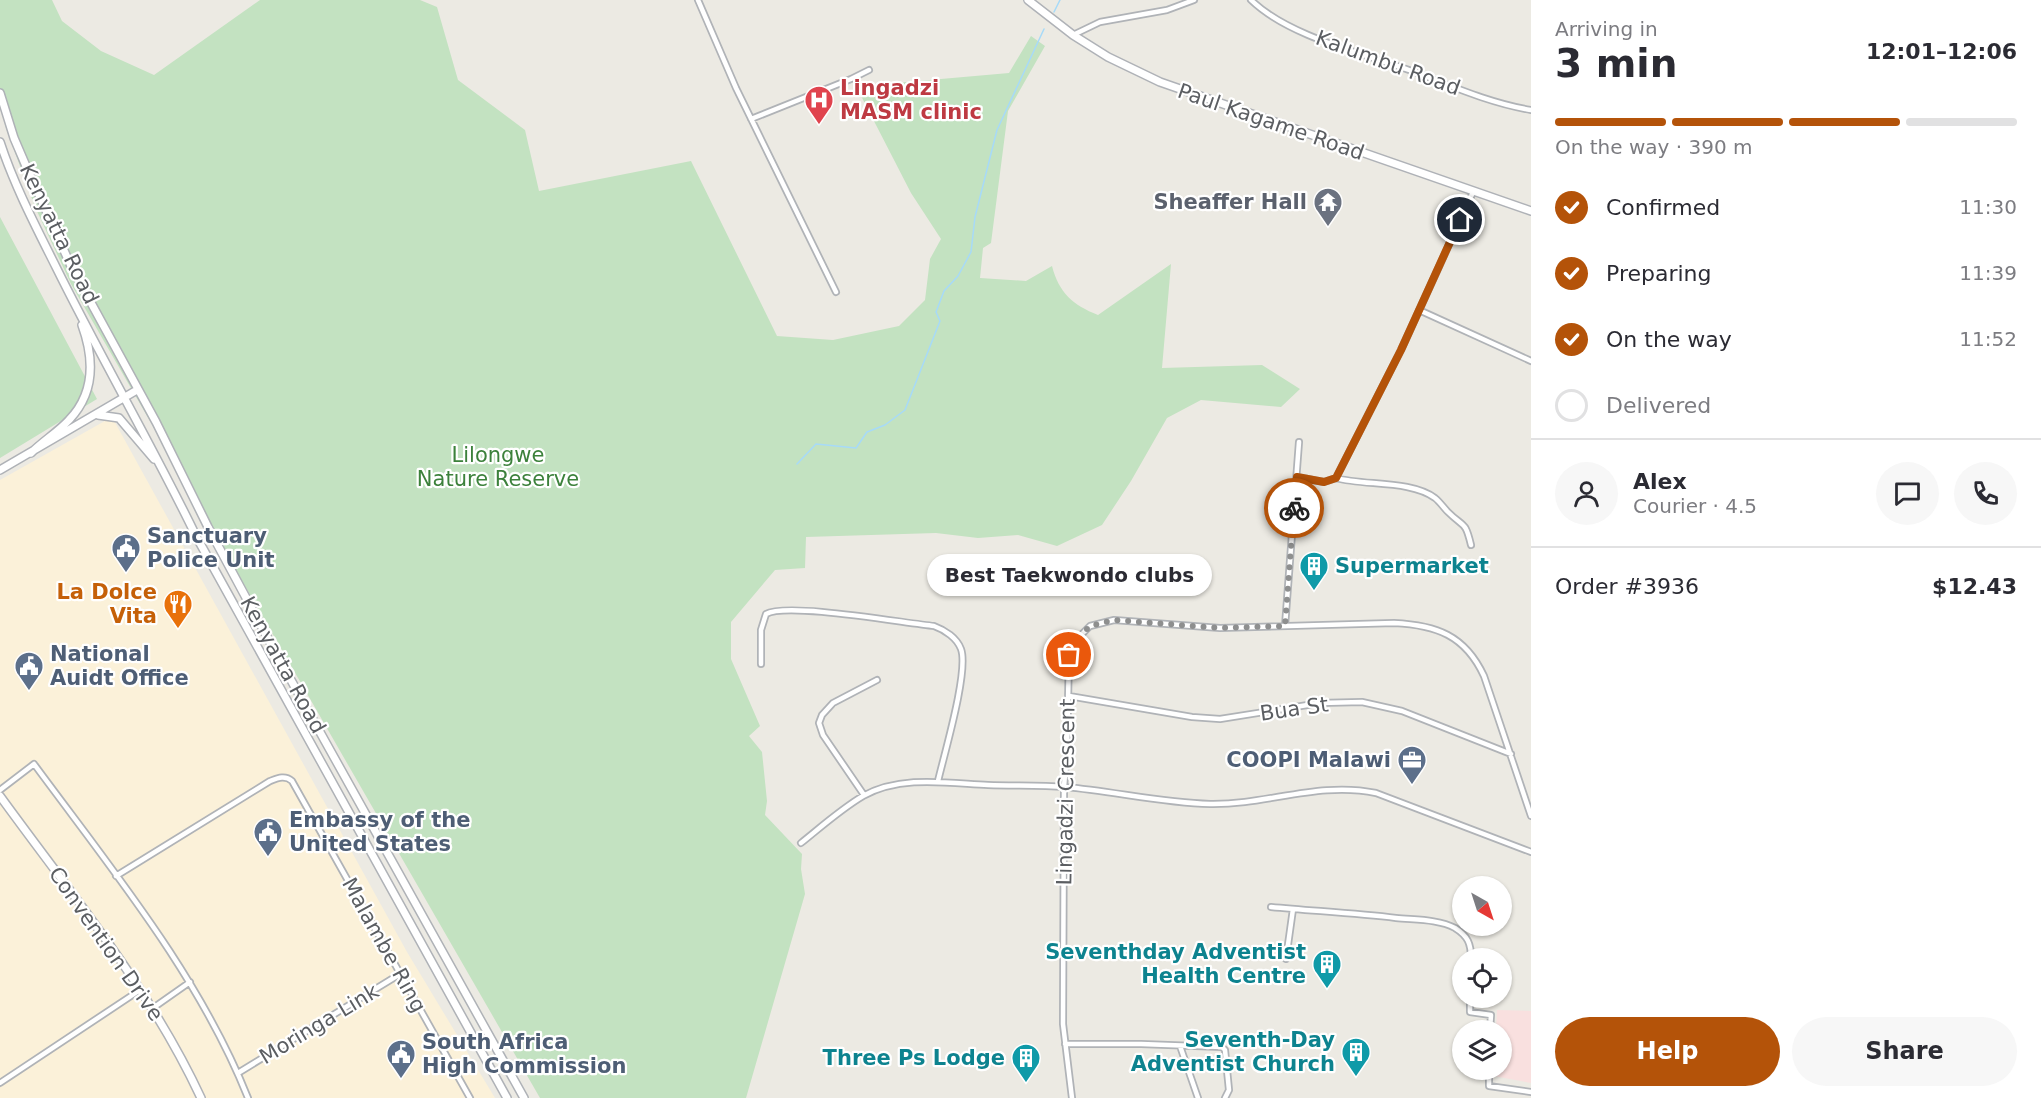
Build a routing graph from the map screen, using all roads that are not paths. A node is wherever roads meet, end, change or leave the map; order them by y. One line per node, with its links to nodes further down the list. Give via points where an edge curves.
1 (698, 0): 9 (street)
2 (1028, 0): 5 (main road, Paul Kagame Road)
3 (1194, 0): 5 (street, via 1167,10 1100,22)
4 (1251, 0): 8 (street, Kalumbu Road, via 1269,15 1309,34 1445,84)
5 (1073, 35): 11 (main road, Paul Kagame Road, via 1160,82)
6 (869, 70): 9 (street)
7 (0, 93): 17 (main road, Kenyatta Road, via 14,138 46,213)
8 (1531, 110)
9 (751, 119): 13 (street)
10 (0, 142): 14 (main road, Kenyatta Road)
11 (1473, 192): 12 (main road, Paul Kagame Road); 15 (street)
12 (1531, 211)
13 (836, 292)
14 (74, 303): 18 (main road, Kenyatta Road); 21 (main road, via 87,338 92,377 71,418)
15 (1419, 310): 16 (street); 25 (street)
16 (1531, 361)
17 (137, 390): 18 (main road); 61 (main road, Kenyatta Road, via 272,646)
18 (124, 398): 19 (main road); 22 (main road, Kenyatta Road)
19 (96, 414): 21 (main road); 22 (main road, via 119,418)
20 (1299, 442): 24 (street)
21 (31, 453): 23 (main road)
22 (161, 465): 60 (main road, Kenyatta Road, via 265,664)
23 (0, 471)
24 (1297, 477): 25 (street, via 1324,482); 27 (street)
25 (1336, 478): 26 (street, via 1382,483 1435,498 1466,527)
26 (1470, 545)
27 (1285, 626): 30 (street, Lingadzi Crescent, via 1220,628 1114,620 1090,626 1073,643 1069,655); 31 (street, Lingadzi Crescent, via 1394,623 1416,624 1447,633 1479,664)
28 (761, 664): 32 (street, via 761,630 766,614 772,610 942,629 958,644 962,663)
29 (876, 680): 35 (street, via 833,703 819,723)
30 (1069, 696): 31 (street, Bua St, via 1220,719 1320,703 1362,702 1402,711); 33 (street, Lingadzi Crescent)
31 (1511, 754): 37 (street, Lingadzi Crescent)
32 (938, 781): 33 (street); 35 (street, via 903,784)
33 (1064, 787): 39 (street, via 1210,804 1334,788 1360,790); 51 (street, Lingadzi Crescent)
34 (0, 790): 40 (street, via 34,764)
35 (864, 795): 38 (street)
36 (0, 796): 47 (main road, Convention Drive)
37 (1531, 816)
38 (801, 843)
39 (1531, 852)
40 (116, 876): 45 (street, Malambe Ring, via 270,781 288,778); 46 (street)
41 (1271, 907): 42 (street)
42 (1293, 909): 43 (street, via 1440,922 1465,935); 44 (street)
43 (1470, 948)
44 (1286, 959)
45 (400, 974): 53 (street, Moringa Link); 59 (street, Malambe Ring)
46 (190, 982): 48 (street); 53 (street)
47 (141, 989): 48 (main road, Convention Drive); 55 (street)
48 (153, 1008): 57 (main road, Convention Drive)
49 (1470, 1008): 50 (street, via 1470,1012 1491,1015)
50 (1491, 1020)
51 (1065, 1044): 52 (street); 62 (street, Lingadzi Crescent)
52 (1180, 1046): 63 (street); 64 (street, via 1224,1049 1229,1090)
53 (238, 1073): 58 (street)
54 (1489, 1080): 56 (street, via 1489,1086)
55 (0, 1083)
56 (1531, 1092)
57 (201, 1098)
58 (248, 1098)
59 (470, 1098)
60 (507, 1098)
61 (524, 1098)
62 (1072, 1098)
63 (1198, 1098)
64 (1225, 1098)

